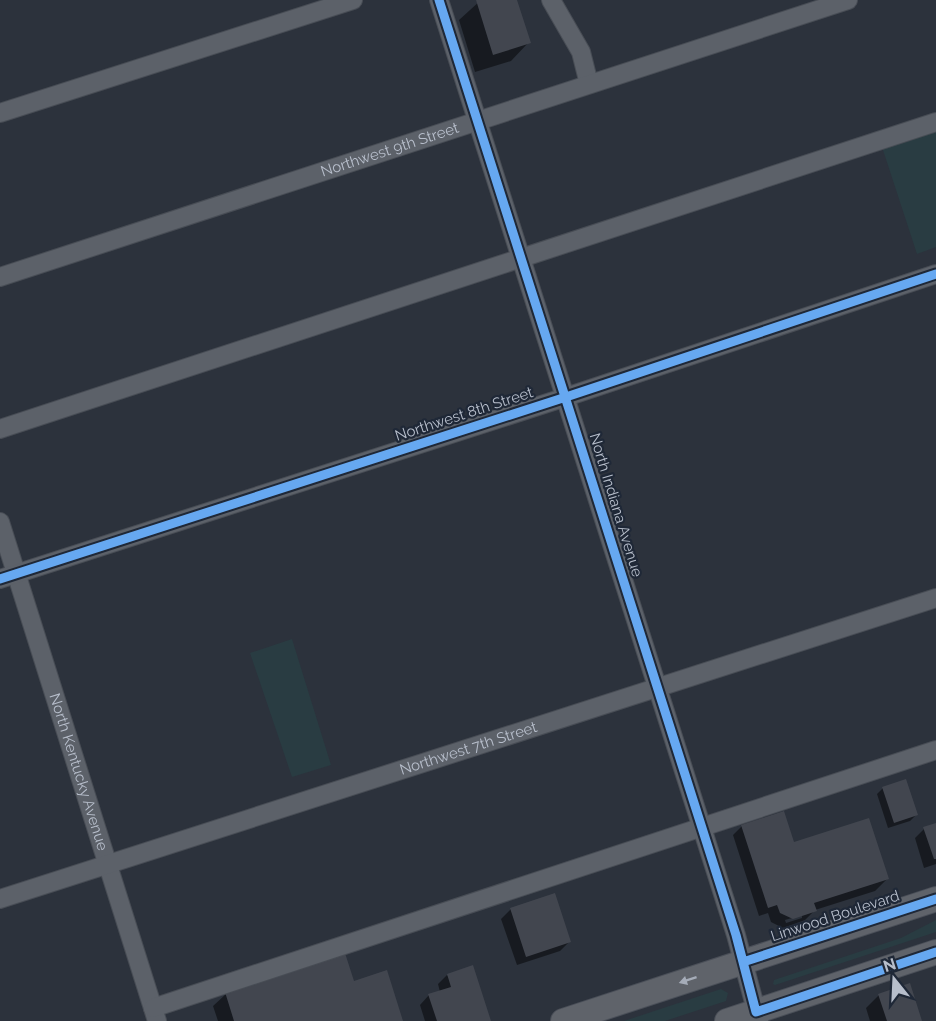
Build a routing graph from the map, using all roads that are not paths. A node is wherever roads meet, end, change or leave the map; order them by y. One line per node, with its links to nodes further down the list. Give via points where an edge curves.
1 (353, 0): 6 (street)
2 (439, 0): 7 (street, North Indiana Avenue)
3 (551, 0): 5 (street, via 581,52)
4 (848, 0): 5 (street, Northwest 9th Street)
5 (589, 84): 7 (street, Northwest 9th Street)
6 (0, 113)
7 (477, 120): 9 (street, North Indiana Avenue); 11 (street, Northwest 9th Street)
8 (936, 122): 9 (street)
9 (521, 258): 12 (street, North Indiana Avenue); 13 (street)
10 (936, 274): 12 (street, Northwest 8th Street)
11 (0, 277)
12 (566, 397): 15 (street, Northwest 8th Street); 17 (street, North Indiana Avenue)
13 (0, 429)
14 (0, 522): 15 (street, North Kentucky Avenue)
15 (8, 576): 20 (street, North Kentucky Avenue)
16 (936, 598): 17 (street, Northwest 7th Street)
17 (658, 689): 19 (street, North Indiana Avenue); 20 (street, Northwest 7th Street)
18 (936, 750): 19 (street)
19 (702, 828): 24 (street, North Indiana Avenue); 25 (street)
20 (108, 864): 21 (street, Northwest 7th Street); 25 (street, North Kentucky Avenue)
21 (0, 899)
22 (936, 899): 24 (main road, Linwood Boulevard)
23 (936, 952): 26 (main road)
24 (743, 962): 26 (street, North Indiana Avenue); 27 (main road, Linwood Boulevard, one-way to 27)
25 (155, 1015)
26 (757, 1016): 28 (main road)
27 (563, 1021)
28 (727, 1021)

